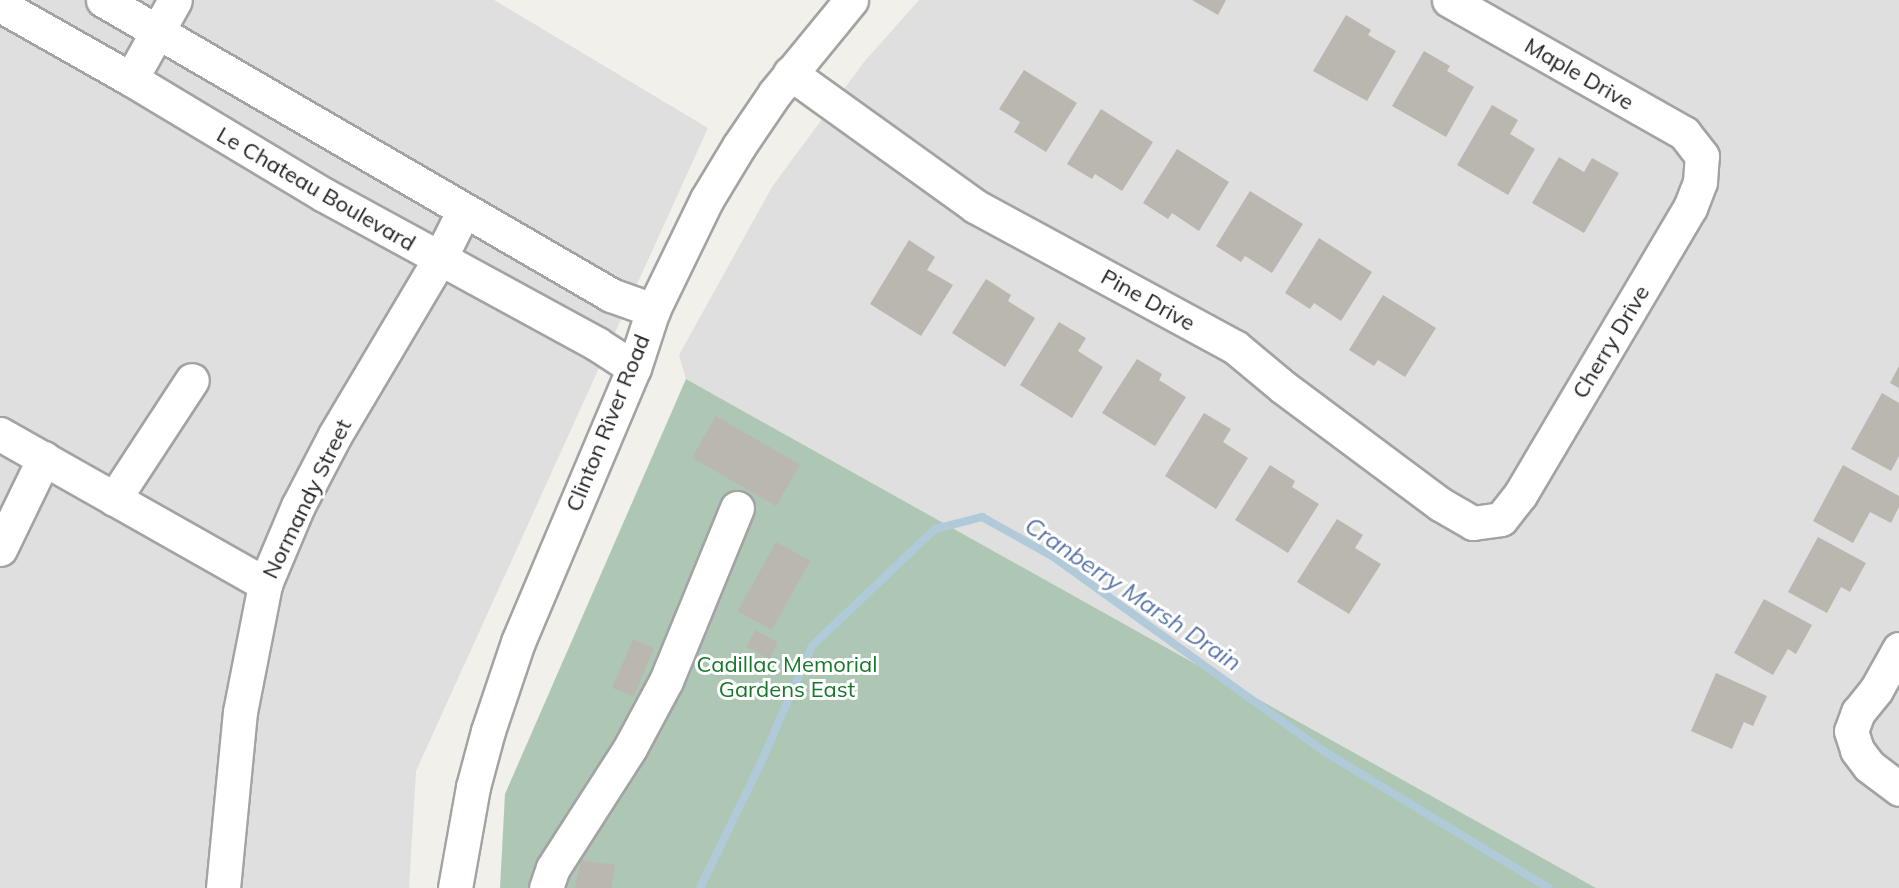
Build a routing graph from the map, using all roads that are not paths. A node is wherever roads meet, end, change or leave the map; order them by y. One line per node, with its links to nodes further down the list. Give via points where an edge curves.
1 (103, 0): 6 (street)
2 (175, 0): 6 (street)
3 (851, 0): 7 (street, Clinton River Road)
4 (1449, 0): 9 (street, Maple Drive, via 1684,133)
5 (0, 5): 8 (street, Le Chateau Boulevard)
6 (156, 30): 8 (street); 10 (street)
7 (790, 74): 12 (street, Clinton River Road, via 707,199); 19 (street, Pine Drive, via 975,206 1235,347 1440,504 1473,523)
8 (131, 79): 11 (street, Le Chateau Boulevard)
9 (1702, 156): 19 (street, Cherry Drive, via 1700,182 1690,208 1520,495)
10 (464, 210): 11 (street, Normandy Street); 12 (street, via 611,295)
11 (439, 260): 13 (street, Le Chateau Boulevard, via 597,344); 21 (street, Normandy Street, via 335,435 298,506)
12 (653, 310): 13 (street, Clinton River Road)
13 (634, 368): 25 (street, Clinton River Road, via 518,642 476,776)
14 (192, 380): 17 (street)
15 (0, 434): 16 (street)
16 (44, 458): 17 (street); 20 (street)
17 (114, 499): 21 (street)
18 (736, 508): 26 (street, via 666,681 630,748 553,868)
19 (1500, 519)
20 (0, 549)
21 (265, 584): 24 (street, Normandy Street, via 240,712)
22 (1899, 649): 23 (street, via 1876,690 1858,712 1851,732 1857,750 1869,766)
23 (1899, 789)
24 (223, 888)
25 (455, 888)
26 (546, 888)

